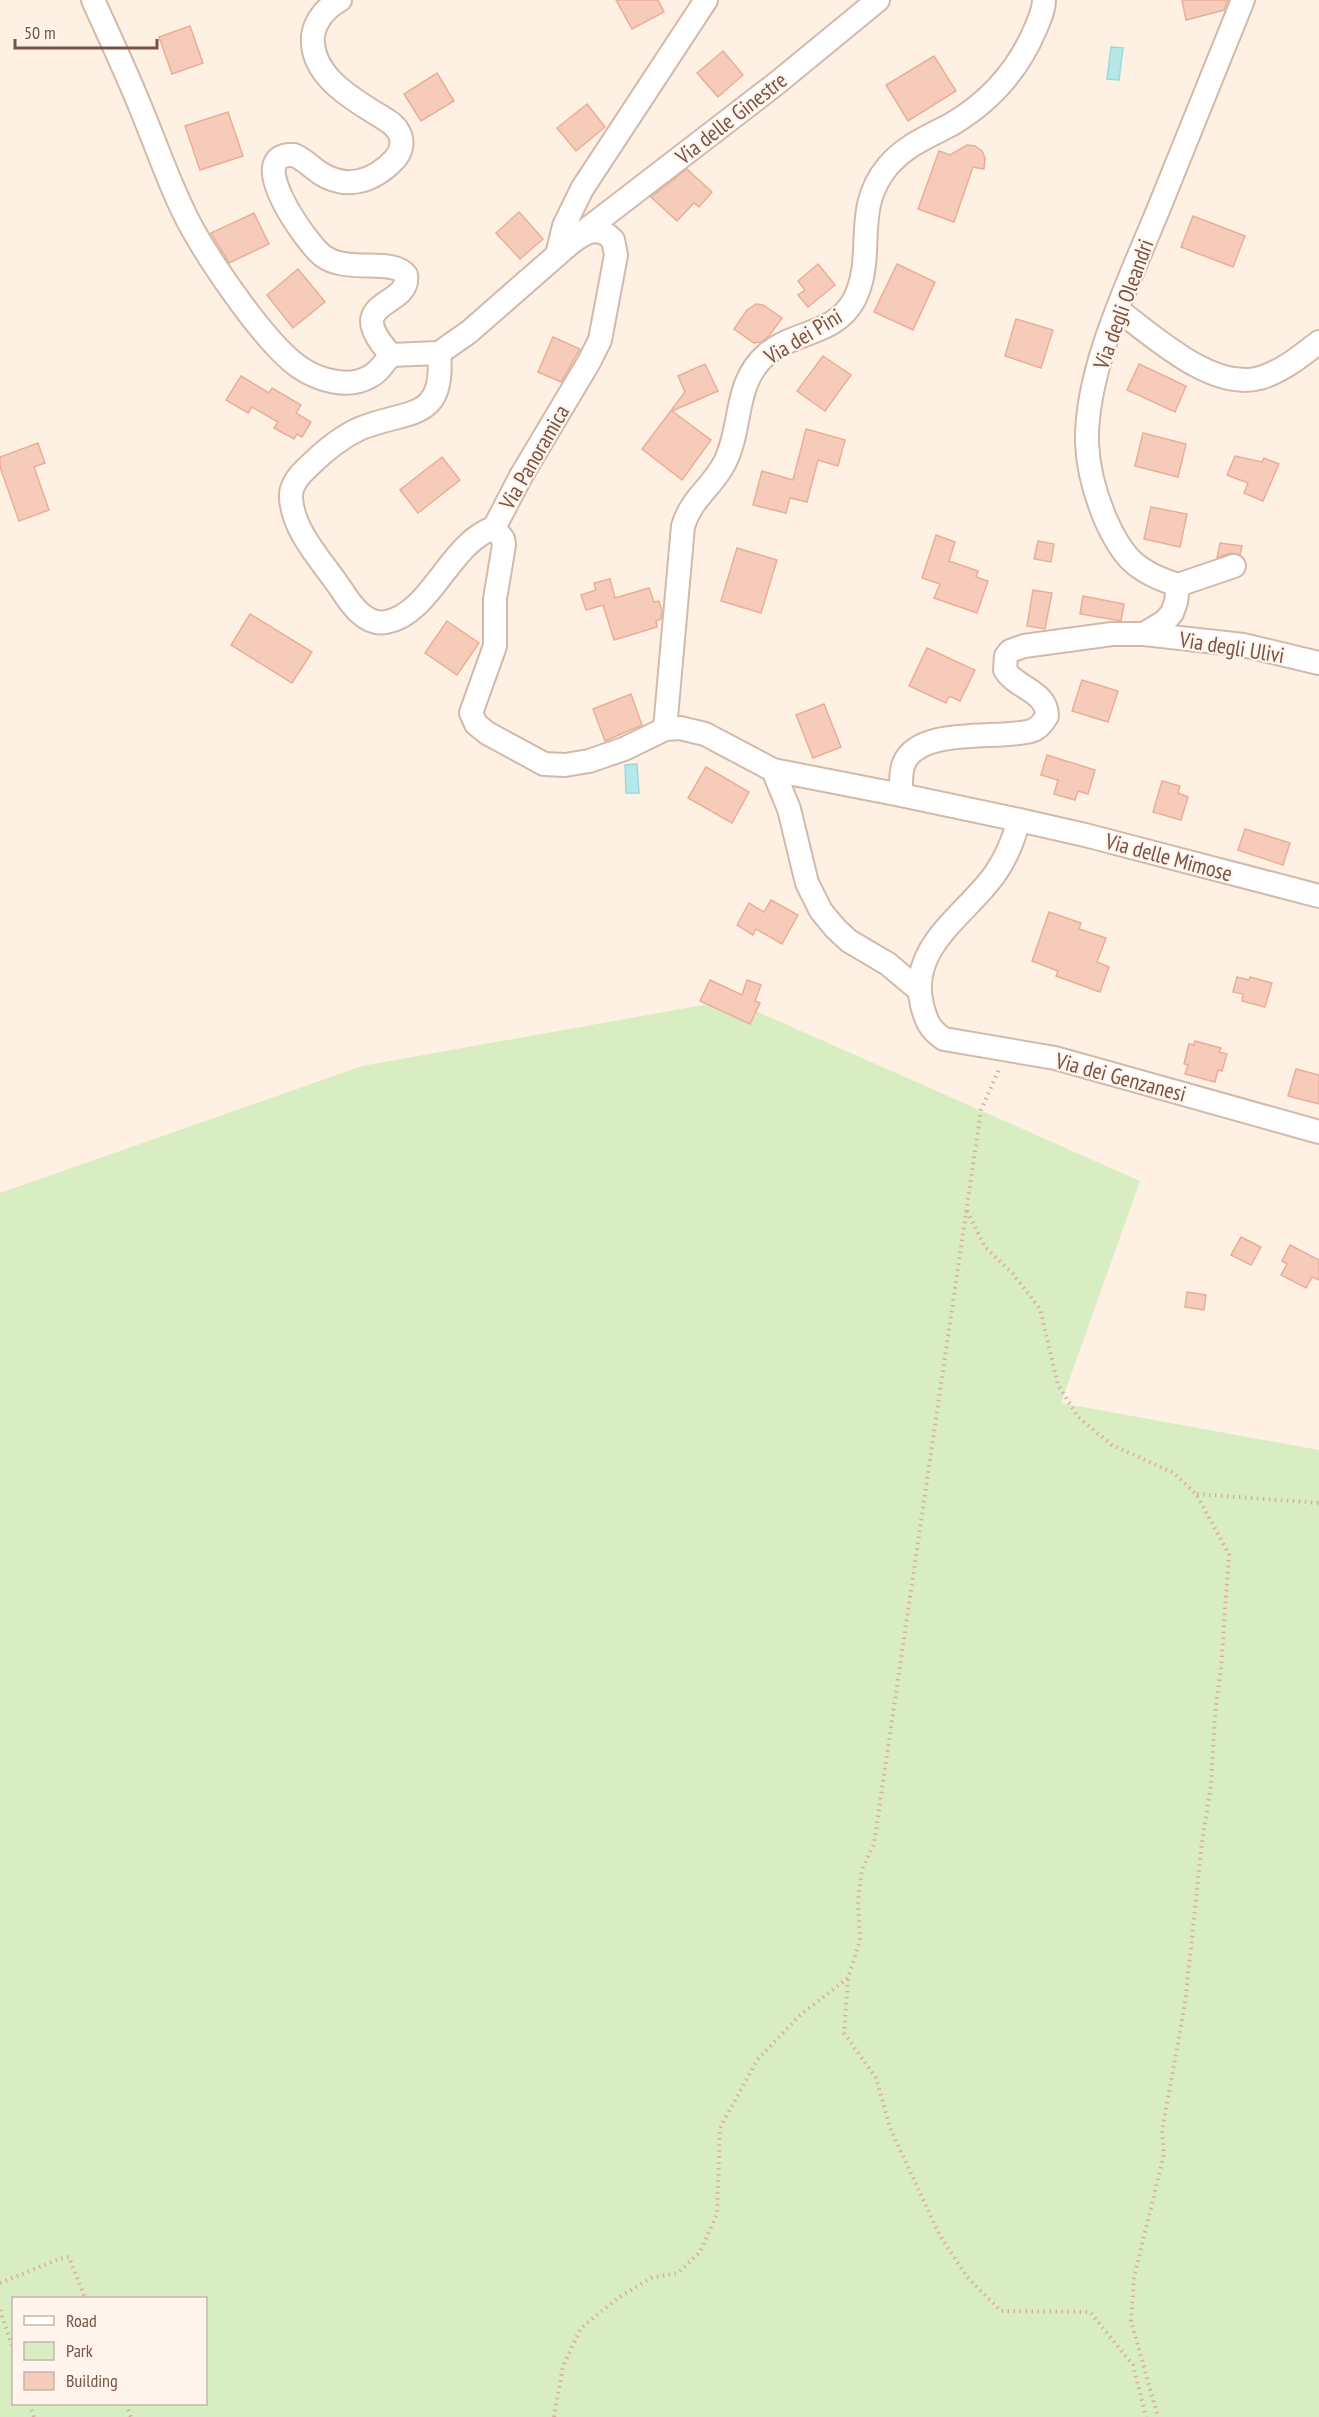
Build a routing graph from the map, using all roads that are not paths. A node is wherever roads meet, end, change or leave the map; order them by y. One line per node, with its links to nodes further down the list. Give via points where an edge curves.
1 (93, 0): 12 (street, via 194,231 278,349 306,371 343,382 367,379)
2 (340, 0): 12 (street, via 323,14 315,28 314,44 320,65 347,95 398,130 401,149 381,171 356,183 332,180 294,155 280,158 273,171 289,211 322,255 342,264 396,267 406,275 405,286 378,309 371,323)
3 (706, 0): 8 (street, via 582,189 564,226)
4 (878, 0): 7 (street, Via delle Ginestre)
5 (1044, 0): 18 (street, Via dei Pini, via 1027,49 1000,85 961,118 906,148 878,181 865,216 860,283 849,307 828,326 767,354 748,376 726,460 691,505 683,526)
6 (1243, 0): 9 (street, Via degli Oleandri)
7 (582, 233): 8 (street); 13 (street, Via Panoramica, via 609,235 616,245 600,340)
8 (557, 255): 11 (street, via 469,332)
9 (1118, 310): 10 (street, via 1198,366 1228,378 1252,379 1274,372); 15 (street, Via degli Oleandri, via 1096,379 1087,427 1094,486 1113,537 1127,558 1147,574)
10 (1319, 342)
11 (439, 353): 12 (street); 13 (street, via 440,374 433,398 410,414 357,430 324,452 294,484 294,514 349,602 364,616 378,622 390,621 414,607 474,537)
12 (391, 355)
13 (494, 528): 18 (street, Via Panoramica, via 503,539 504,554 495,598 495,646 471,709 476,724 527,756 555,766 597,758)
14 (1233, 566): 15 (street)
15 (1178, 585): 16 (street, via 1169,617)
16 (1144, 634): 17 (street, Via degli Ulivi, via 1243,645); 20 (street, Via degli Ulivi, via 1112,634 1010,651 1005,670 1044,704 1044,722 1030,731 946,739 921,747 905,761)
17 (1319, 663)
18 (665, 729): 19 (street, Via Panoramica, via 687,728 705,734)
19 (773, 770): 20 (street, Via Panoramica); 23 (street, via 789,809 807,883 821,911 849,940 888,964)
20 (901, 795): 21 (street, Via delle Mimose)
21 (1019, 820): 22 (street, Via delle Mimose); 23 (street, via 1000,866 930,949 921,967)
22 (1319, 896)
23 (919, 990): 24 (street, Via dei Genzanesi, via 926,1022 944,1039 1076,1064)
24 (1319, 1132)

